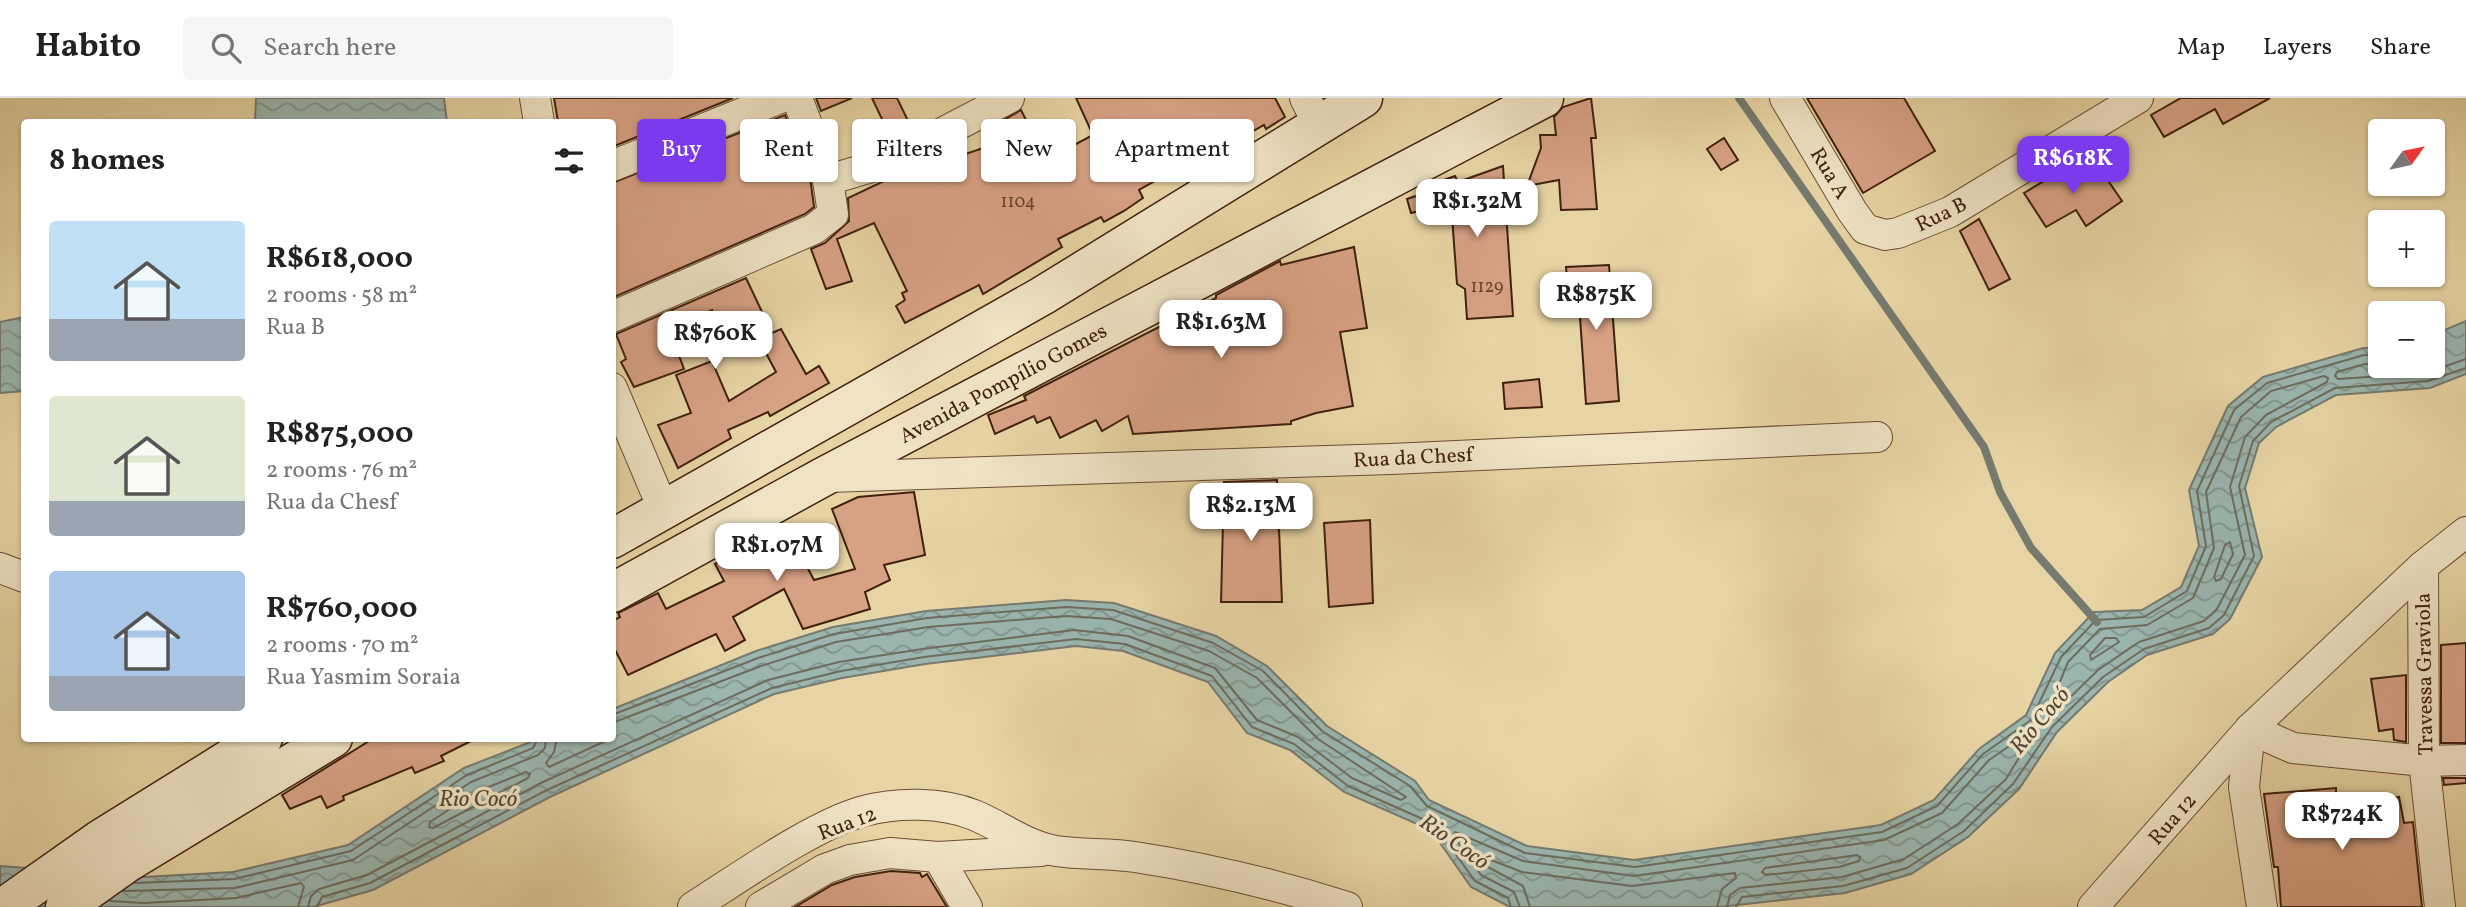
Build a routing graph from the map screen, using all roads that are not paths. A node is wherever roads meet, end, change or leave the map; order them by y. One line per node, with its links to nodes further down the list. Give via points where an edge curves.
1 (535, 98): 10 (street)
2 (780, 98): 12 (street)
3 (797, 98): 11 (street)
4 (1009, 98): 13 (street, via 885,163)
5 (1363, 98): 9 (main road)
6 (1544, 98): 19 (main road, Avenida Pompílio Gomes)
7 (1785, 98): 15 (street, Rua A, via 1852,211 1866,229)
8 (2138, 98): 15 (street, Rua B, via 1950,212)
9 (1312, 112): 20 (main road, via 1042,296)
10 (538, 119)
11 (805, 119)
12 (616, 164)
13 (838, 177)
14 (828, 182): 16 (street, via 833,214 814,229)
15 (1885, 235)
16 (616, 315)
17 (616, 397): 20 (street)
18 (1877, 437): 19 (street, Rua da Chesf)
19 (823, 477): 26 (main road, Avenida Pompílio Gomes)
20 (664, 511): 22 (main road)
21 (2466, 533): 23 (street, Rua 12)
22 (616, 537)
23 (2423, 566): 27 (street, Rua 12); 31 (street, Travessa Graviola)
24 (0, 568): 25 (street)
25 (21, 576)
26 (616, 591)
27 (2250, 729): 31 (street, via 2293,748); 41 (street, Rua 12); 42 (street, via 2244,787)
28 (253, 742): 33 (main road)
29 (325, 742): 33 (main road)
30 (2466, 760): 31 (street)
31 (2424, 761): 43 (street, Travessa Graviola)
32 (1053, 850): 34 (street, Rua 12); 37 (street, Rua 12, via 1013,836 973,814 942,807 863,811); 40 (street, Rua 12, via 1134,857 1269,884)
33 (113, 851): 35 (main road); 36 (main road)
34 (938, 858): 38 (street, Rua 12, via 890,853 850,860 825,869); 39 (street)
35 (4, 907)
36 (65, 907)
37 (693, 907)
38 (761, 907)
39 (967, 907)
40 (1347, 907)
41 (2093, 907)
42 (2262, 907)
43 (2440, 907)

